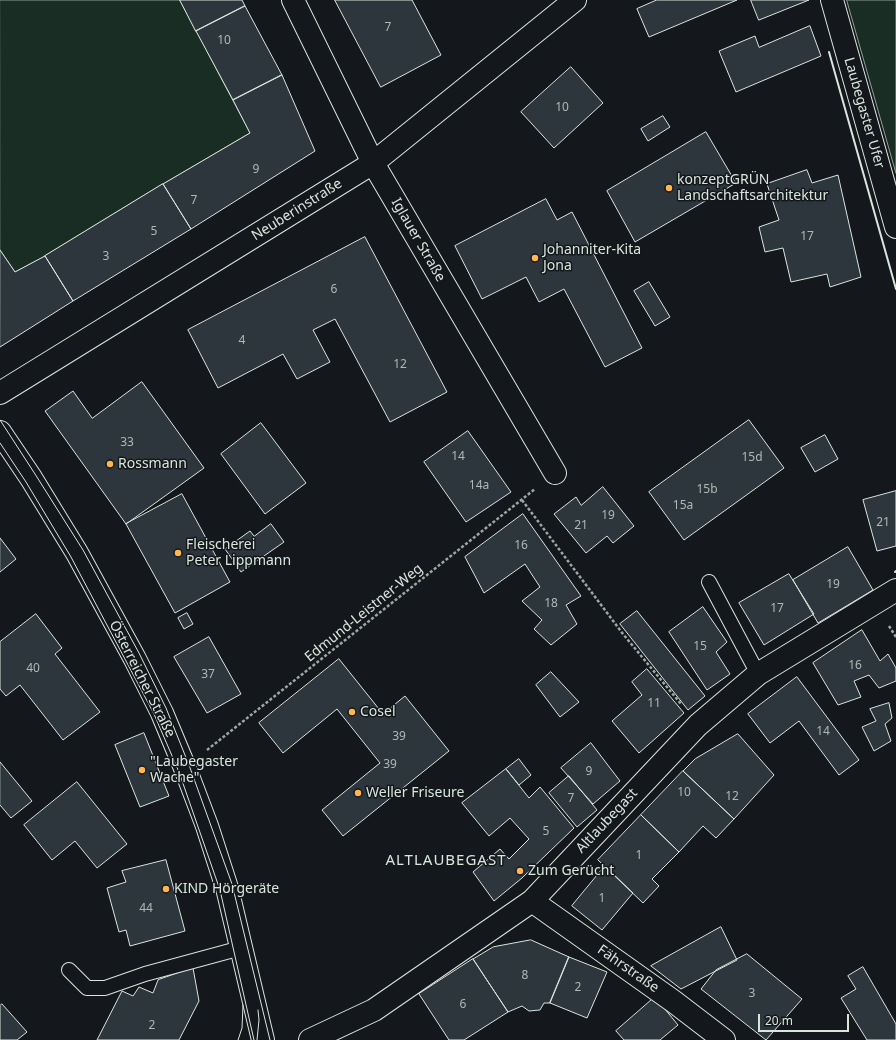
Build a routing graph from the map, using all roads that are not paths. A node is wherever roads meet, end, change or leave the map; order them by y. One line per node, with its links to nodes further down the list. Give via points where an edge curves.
1 (293, 0): 4 (street, Iglauer Straße)
2 (575, 0): 4 (street, Neuberinstraße)
3 (832, 0): 5 (street, Laubegaster Ufer)
4 (373, 163): 6 (street, Neuberinstraße); 8 (street, Iglauer Straße)
5 (896, 227)
6 (0, 393)
7 (0, 432): 13 (street, Österreicher Straße, via 77,553 162,713 207,826 227,888)
8 (555, 473)
9 (709, 582): 11 (lane)
10 (896, 590): 11 (street, Altlaubegast)
11 (758, 674): 12 (street, Altlaubegast, via 698,725)
12 (532, 901): 16 (street, Altlaubegast, via 374,1010); 17 (street, Fährstraße)
13 (241, 948): 14 (lane, via 145,974 105,988 87,988); 15 (street, Österreicher Straße)
14 (69, 970)
15 (263, 1040)
16 (310, 1040)
17 (724, 1040)

